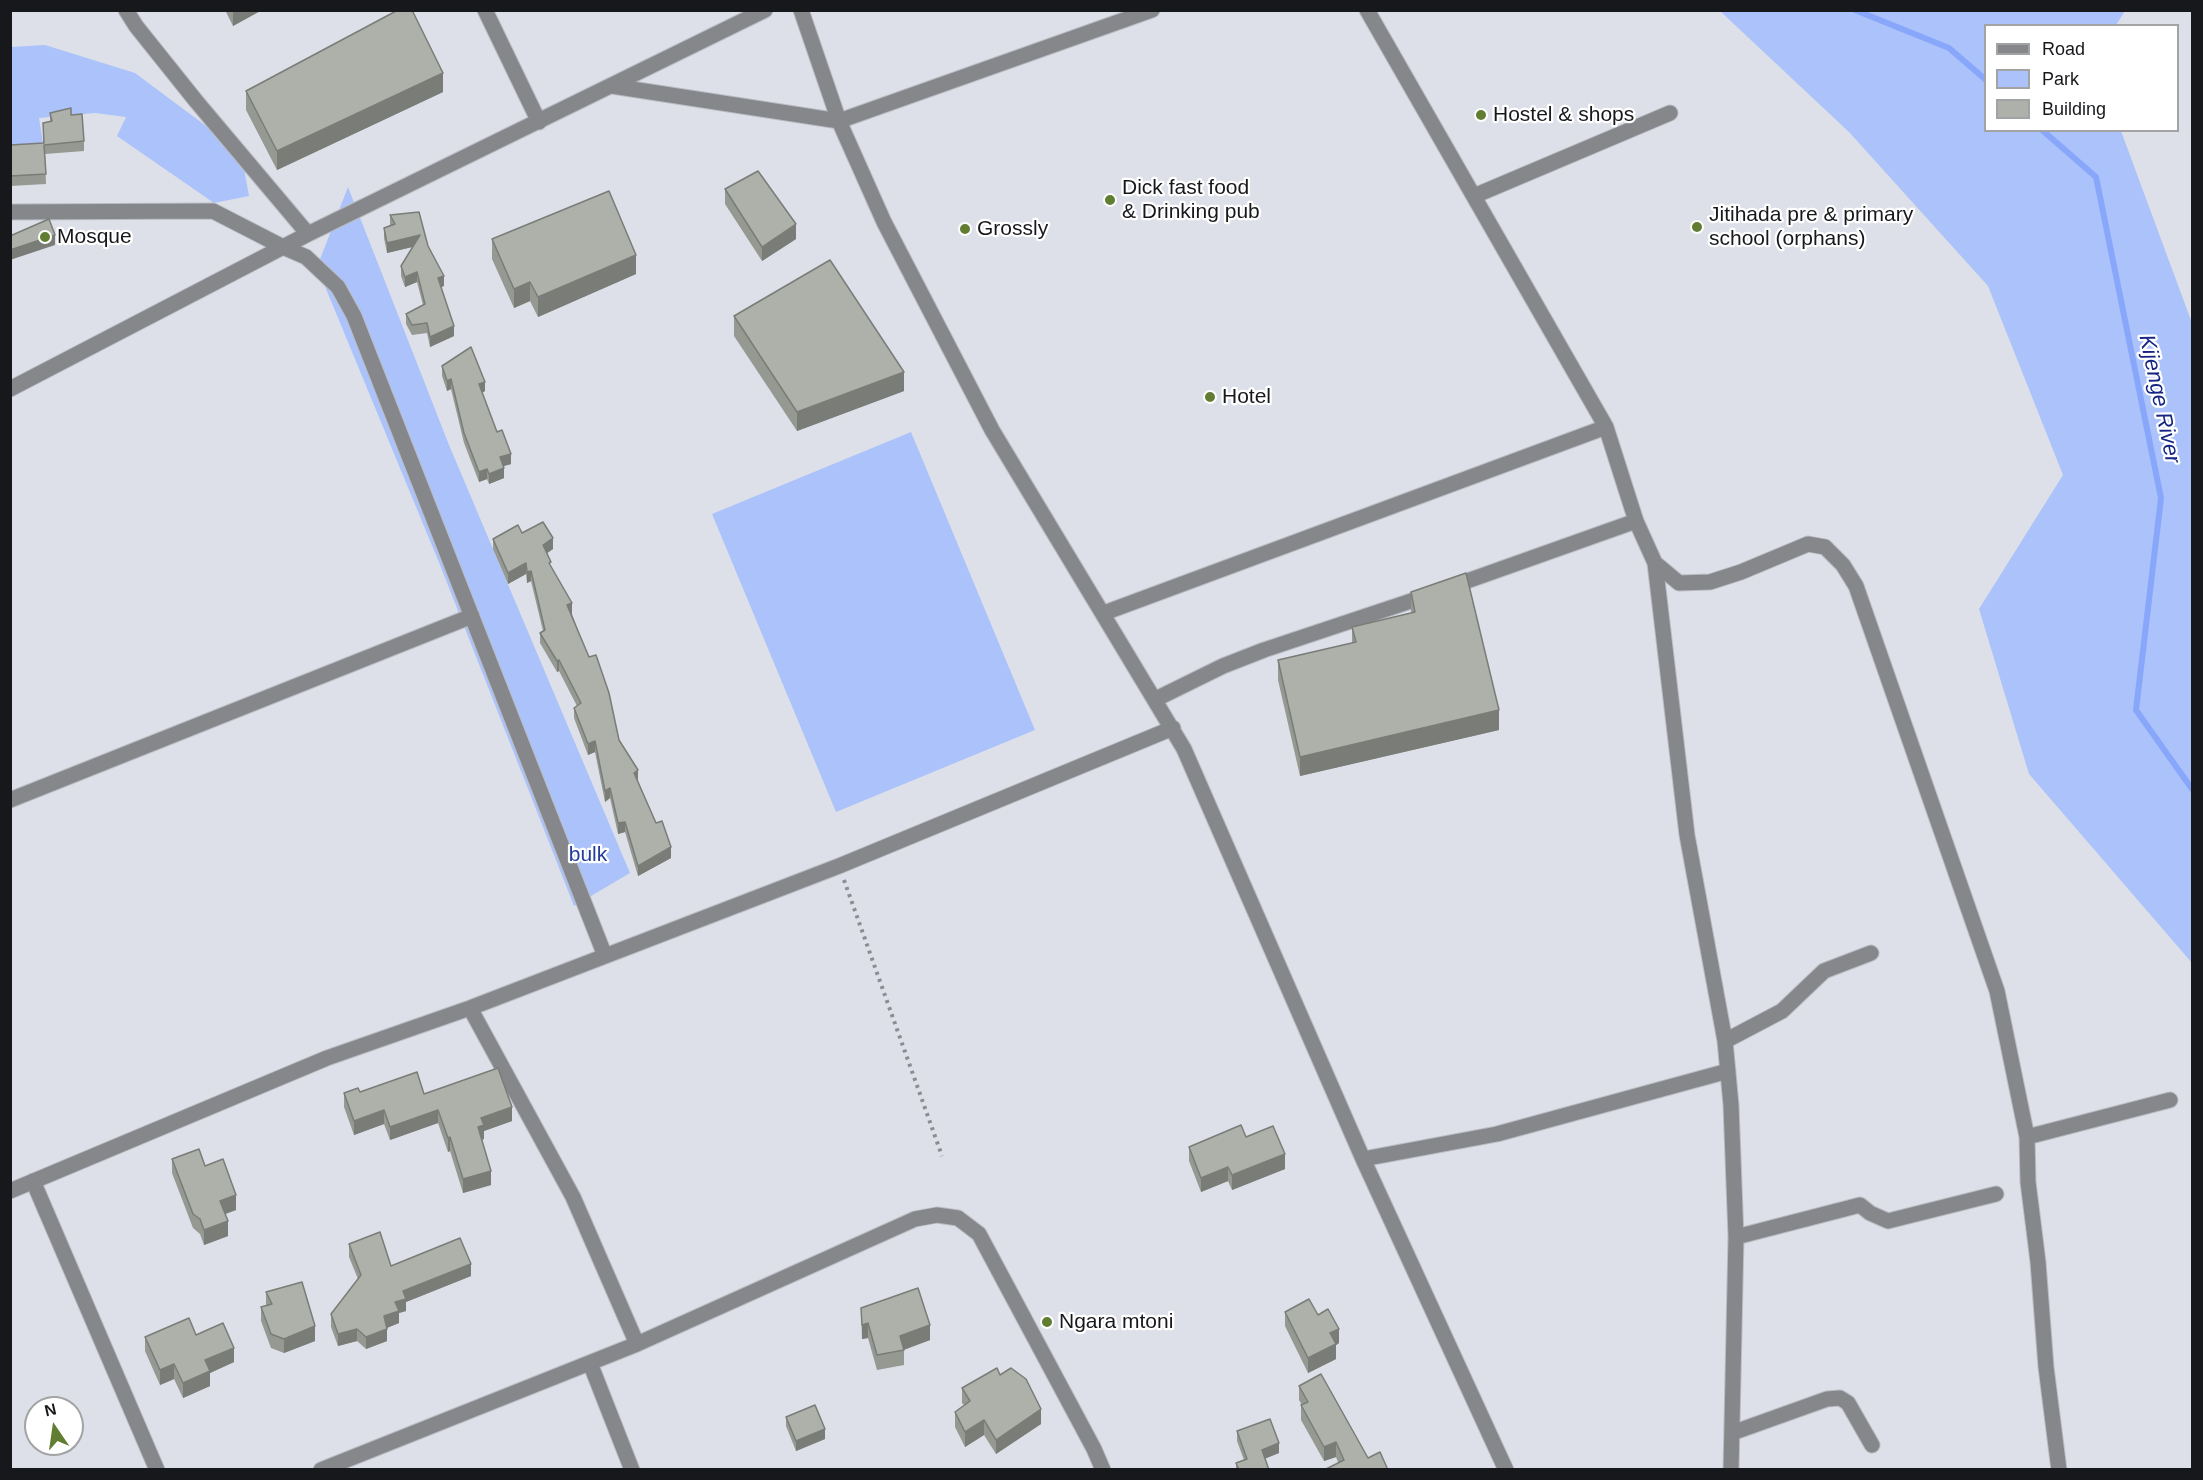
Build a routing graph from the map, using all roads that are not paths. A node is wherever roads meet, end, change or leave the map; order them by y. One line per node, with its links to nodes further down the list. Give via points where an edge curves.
1 (126, 10): 13 (street, via 196,101)
2 (485, 10): 9 (street)
3 (765, 10): 7 (street)
4 (801, 10): 10 (street)
5 (1152, 10): 10 (street)
6 (1367, 10): 11 (street)
7 (612, 86): 9 (street); 10 (street)
8 (1670, 113): 11 (street)
9 (540, 122): 13 (street)
10 (839, 122): 19 (street, via 884,222 993,430)
11 (1474, 196): 16 (street)
12 (10, 212): 14 (street, via 213,212)
13 (308, 234): 14 (street)
14 (283, 247): 15 (street); 20 (street, via 306,257 338,287 354,316)
15 (10, 389)
16 (1606, 428): 17 (street); 19 (street)
17 (1636, 521): 18 (street); 21 (street, via 1264,650)
18 (1655, 563): 27 (street, via 1687,835); 30 (street, via 1679,583 1710,582 1808,544 1825,547 1843,565 1860,597 1997,991)
19 (1104, 613): 21 (street)
20 (472, 616): 23 (street); 25 (street)
21 (1156, 699): 22 (street)
22 (1173, 728): 25 (street, via 839,866); 31 (street)
23 (10, 800)
24 (1871, 953): 27 (street, via 1824,971 1782,1011)
25 (605, 956): 26 (street)
26 (470, 1008): 32 (street, via 327,1058); 36 (street, via 573,1197)
27 (1725, 1041): 28 (street)
28 (1728, 1071): 31 (street, via 1497,1134); 35 (street)
29 (2170, 1100): 30 (street)
30 (2027, 1137): 46 (street, via 2028,1182)
31 (1363, 1160): 44 (street)
32 (33, 1181): 33 (street); 40 (street)
33 (10, 1191)
34 (1996, 1194): 35 (street, via 1888,1221 1860,1205)
35 (1736, 1237): 38 (street)
36 (637, 1344): 37 (street); 43 (street, via 915,1219 938,1215 958,1218 979,1234)
37 (590, 1363): 41 (street); 42 (street)
38 (1732, 1433): 39 (street, via 1827,1399 1840,1398 1848,1403); 45 (street)
39 (1872, 1445)
40 (157, 1470)
41 (321, 1470)
42 (632, 1470)
43 (1103, 1470)
44 (1506, 1470)
45 (1731, 1470)
46 (2059, 1470)

